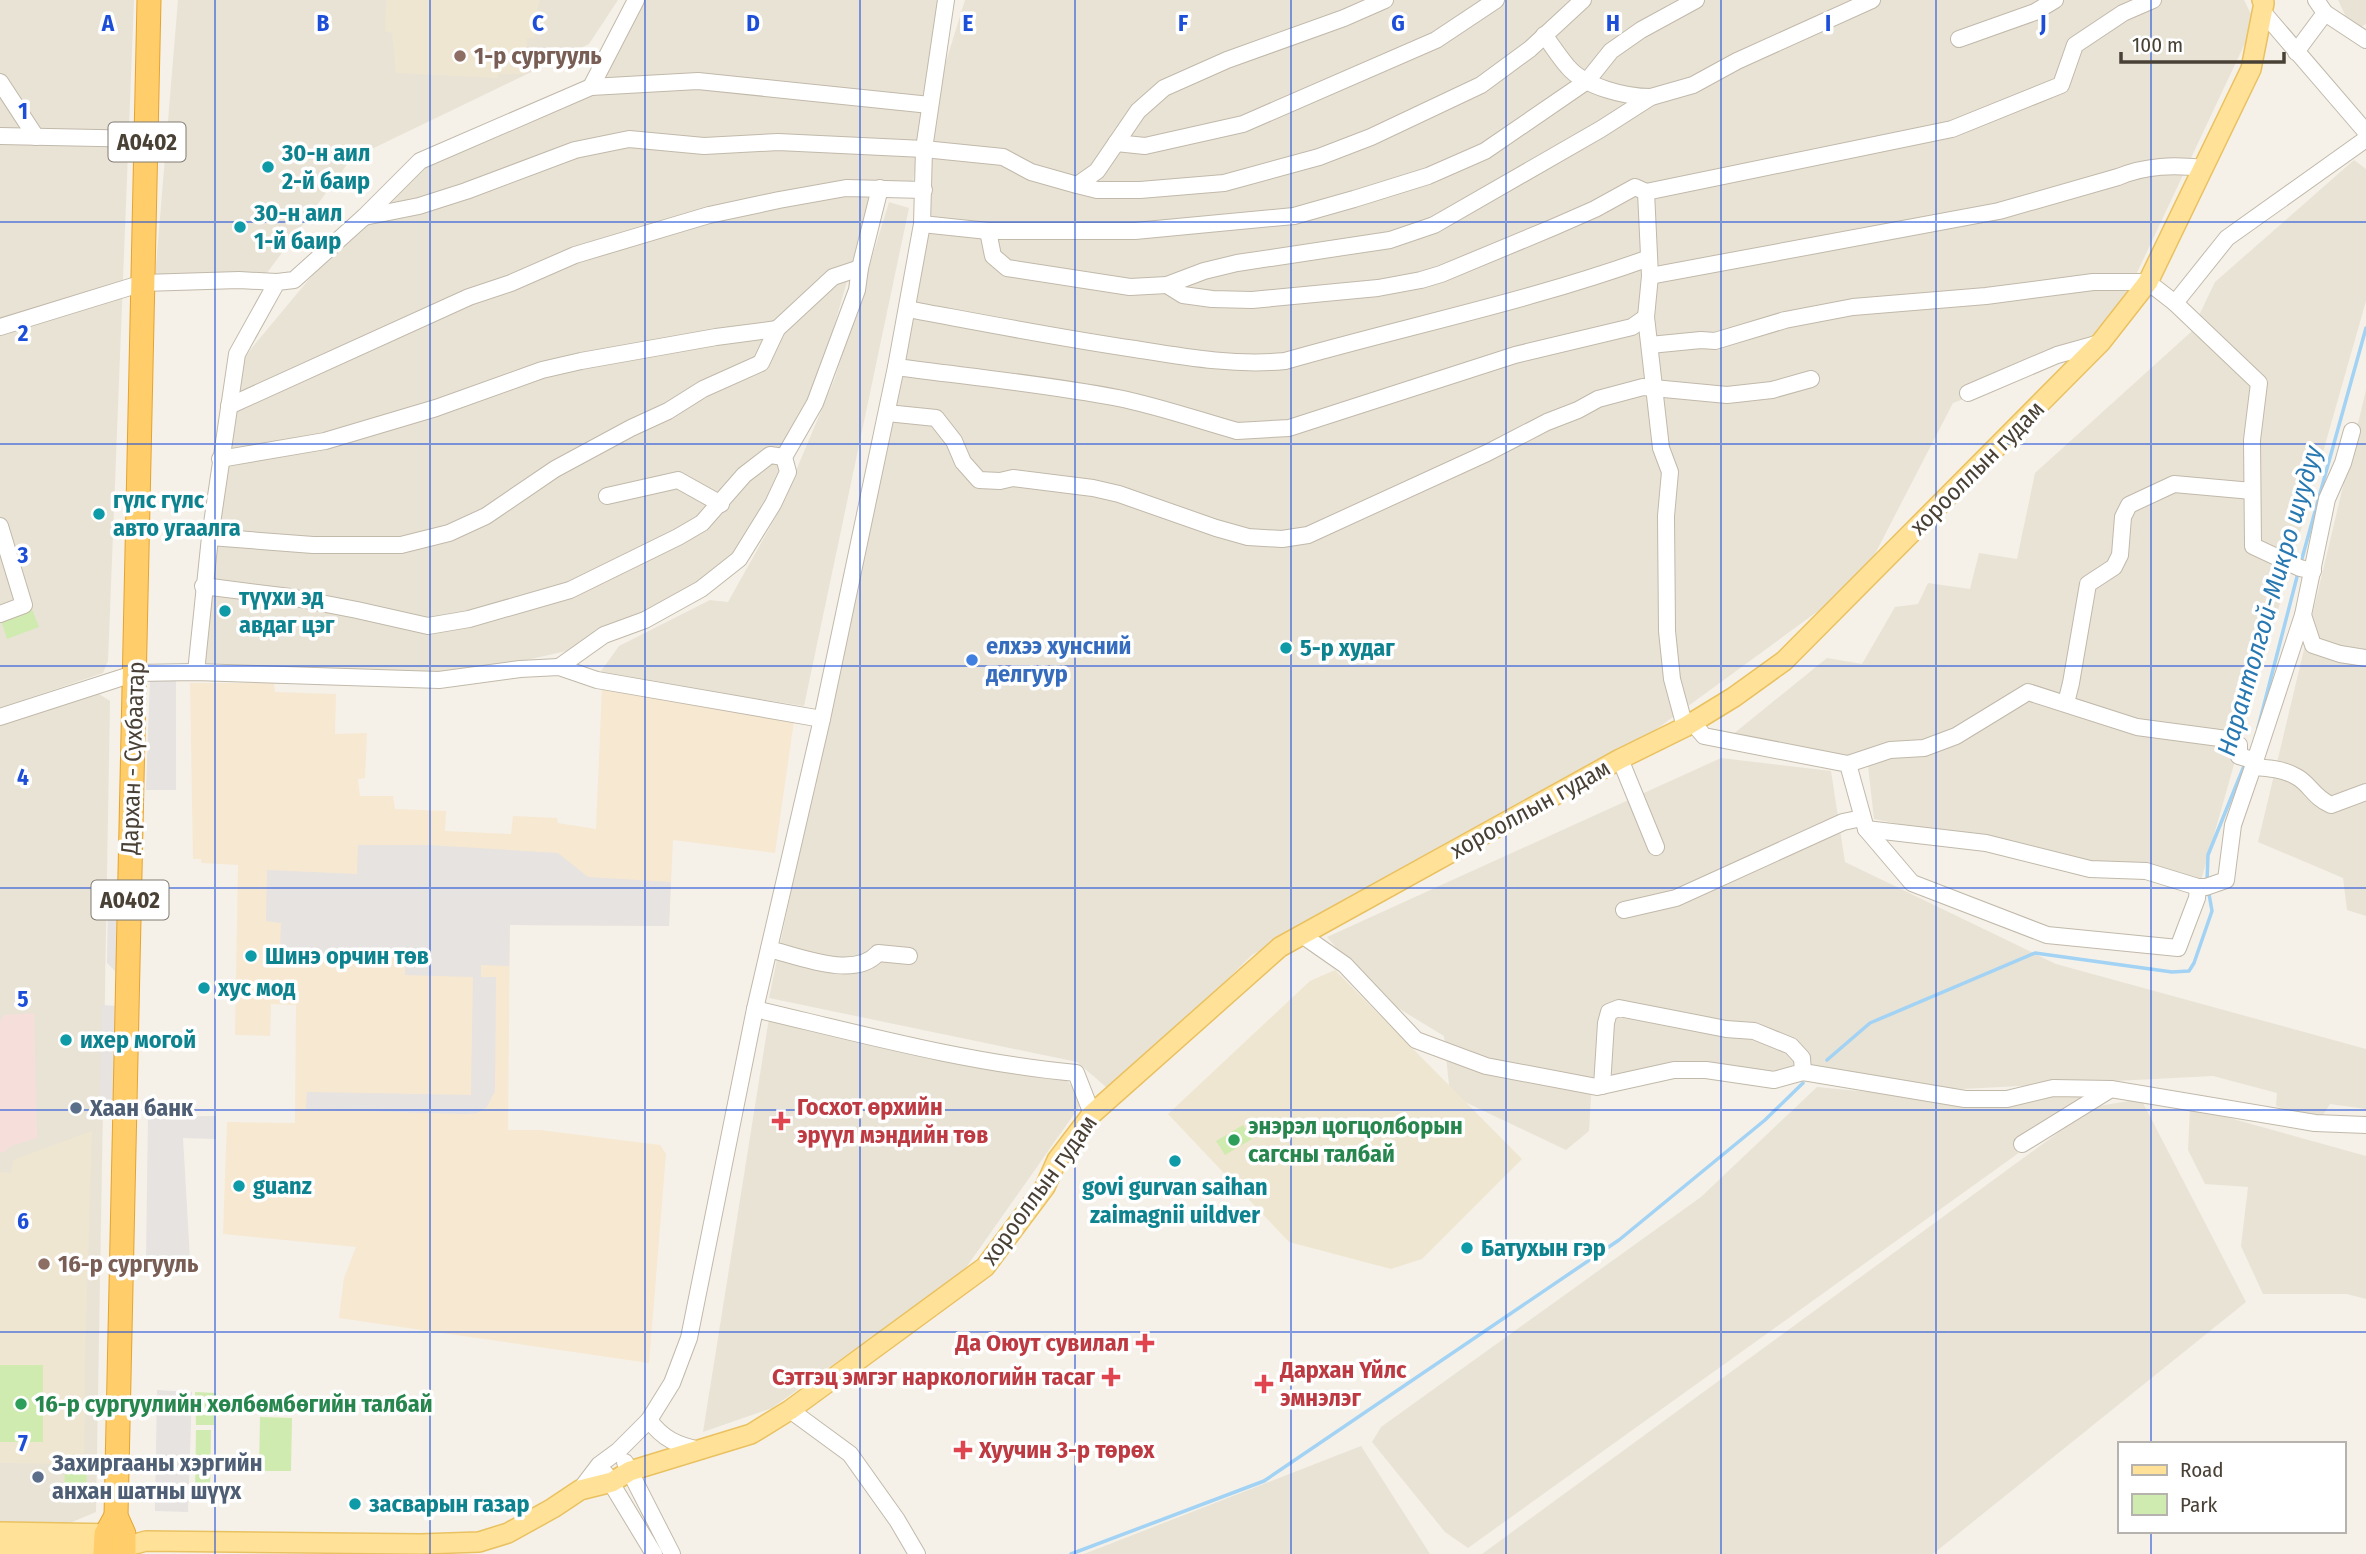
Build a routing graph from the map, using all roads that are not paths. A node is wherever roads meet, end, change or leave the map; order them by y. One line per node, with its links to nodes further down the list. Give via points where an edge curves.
1 (149, 0): 25 (highway, Дархан - Сүхбаатар / A0402)
2 (636, 0): 19 (street)
3 (946, 0): 21 (street)
4 (1385, 0): 27 (street, via 1164,88 1138,111)
5 (1496, 0): 27 (street, via 1436,40 1243,124 1145,146)
6 (1583, 0): 13 (street)
7 (1696, 0): 17 (street, via 1611,51)
8 (1872, 0): 20 (street, via 1693,85)
9 (2055, 0): 14 (street, via 2035,12)
10 (2153, 0): 33 (street, via 2123,13 2075,45 2061,85 1952,129)
11 (2262, 6): 16 (street); 29 (main road, хорооллын гудам, via 2251,69)
12 (2321, 7): 15 (street); 16 (street)
13 (1544, 35): 17 (street, via 1570,69); 30 (street, via 1481,85 1319,158 1224,183 1140,190)
14 (1959, 39)
15 (2366, 40)
16 (2296, 52): 22 (street)
17 (1587, 81): 20 (street); 36 (street, via 1485,152 1409,183 1294,216 1135,231)
18 (0, 82): 24 (street)
19 (591, 87): 21 (street, via 698,81); 34 (street, via 420,161)
20 (1651, 97): 43 (street, via 1434,225 1390,240 1237,263)
21 (930, 105): 28 (street)
22 (2366, 132)
23 (0, 136): 24 (street)
24 (36, 137): 25 (street)
25 (147, 139): 42 (highway, Дархан - Сүхбаатар / A0402)
26 (2366, 139): 44 (street, via 2227,238)
27 (1116, 143): 30 (street, via 1097,171)
28 (925, 149): 30 (street, via 1003,157 1031,172); 32 (street); 34 (street, via 778,142 704,146 629,139 575,150 419,206)
29 (2204, 167): 39 (street, via 2169,165 2136,170 1998,211); 41 (main road, хорооллын гудам)
30 (1077, 186)
31 (880, 188): 32 (street); 38 (street); 55 (street, via 846,188 709,215 575,256 469,297)
32 (924, 190): 35 (street)
33 (1646, 192): 37 (street); 43 (street, via 1636,187 1441,274 1378,288 1230,299 1183,295)
34 (364, 217): 40 (street, via 294,280)
35 (922, 224): 36 (street); 45 (street)
36 (988, 230): 43 (street, via 993,256 1007,268 1130,286)
37 (1650, 258): 39 (street); 45 (street, via 1532,297 1265,363 1201,359 1074,340)
38 (860, 268): 48 (street, via 833,276); 58 (street, via 857,290 815,403)
39 (1650, 276): 46 (street)
40 (277, 282): 42 (street); 55 (street, via 237,354)
41 (2148, 282): 44 (street); 49 (main road, хорооллын гудам); 50 (street, via 2093,282 1853,307 1785,320 1715,341)
42 (142, 284): 47 (street); 72 (highway, Дархан - Сүхбаатар / A0402)
43 (1167, 285)
44 (2175, 303): 60 (street, via 2259,383)
45 (907, 309): 51 (street)
46 (1646, 317): 50 (street); 51 (street, via 1632,327 1515,355 1289,428 1256,431 1122,399)
47 (0, 327)
48 (777, 329): 59 (street, via 581,360 325,441); 64 (street, via 761,363 588,451 486,516 449,533 401,545 313,545)
49 (2101, 342): 54 (street, via 2057,355); 76 (main road, хорооллын гудам, via 1784,661)
50 (1650, 345): 53 (street)
51 (897, 367): 56 (street)
52 (1811, 379): 53 (street, via 1772,390 1727,395)
53 (1652, 387): 56 (street, via 1598,399 1308,535 1282,539 1243,536 1119,494 1080,486 1013,478 979,480 936,418); 76 (street, via 1661,448 1670,472 1667,631 1672,679)
54 (1968, 393)
55 (229, 406): 59 (street)
56 (887, 413): 75 (street)
57 (2352, 431): 65 (street, via 2327,499)
58 (784, 457): 62 (street, via 770,455 744,475); 70 (street, via 788,472 739,559 701,589 645,620 604,635)
59 (220, 459): 64 (street)
60 (2252, 491): 65 (street, via 2253,547); 73 (street, via 2174,484 2129,505 2114,567 2088,584)
61 (607, 496): 62 (street, via 678,480)
62 (721, 503): 66 (street, via 702,523 570,590 428,626 303,600)
63 (0, 526): 67 (street, via 24,605)
64 (209, 537): 66 (street)
65 (2313, 571): 68 (street)
66 (203, 586): 71 (street)
67 (0, 614)
68 (2303, 615): 69 (street, via 2313,645); 79 (street)
69 (2366, 658)
70 (559, 667): 71 (street, via 439,680); 75 (street, via 597,680)
71 (196, 672): 72 (street)
72 (136, 673): 74 (street); 104 (highway, Дархан - Сүхбаатар / A0402)
73 (2066, 703): 78 (street, via 2028,692 1956,736 1924,748 1890,750); 79 (street, via 2137,727 2228,739 2239,745 2239,756)
74 (0, 717)
75 (822, 719): 86 (street)
76 (1688, 724): 77 (main road, хорооллын гудам); 78 (street, via 1704,736)
77 (1620, 760): 82 (street); 85 (main road, хорооллын гудам)
78 (1848, 764): 81 (street)
79 (2254, 764): 80 (street, via 2299,777 2318,799 2331,805); 83 (street, via 2233,825 2226,880)
80 (2366, 792)
81 (1864, 823): 83 (street, via 1986,843 2090,869 2146,870); 83 (street, via 1912,883 2047,935 2178,948); 84 (street, via 1843,822 1676,898)
82 (1656, 847)
83 (2198, 887)
84 (1624, 910)
85 (1302, 935): 90 (street, via 1345,965 1416,1040 1486,1066); 92 (main road, хорооллын гудам, via 1254,968)
86 (769, 949): 87 (street, via 832,965 865,963 878,953); 88 (street)
87 (909, 956)
88 (755, 1009): 92 (street, via 976,1060 1076,1073); 96 (street, via 689,1338 672,1383)
89 (1803, 1072): 90 (street, via 1774,1080 1674,1070); 90 (street, via 1802,1058 1791,1046 1754,1031 1619,1008 1609,1012 1606,1023); 91 (street, via 1965,1099 2007,1099 2053,1088)
90 (1602, 1086)
91 (2111, 1089): 93 (street, via 2315,1123); 94 (street)
92 (1092, 1114): 95 (main road, хорооллын гудам, via 985,1267)
93 (2366, 1125)
94 (2022, 1144)
95 (790, 1410): 97 (main road, хорооллын гудам, via 751,1434); 108 (street, via 850,1454)
96 (649, 1420): 97 (street, via 672,1442); 98 (street)
97 (702, 1450): 100 (main road, хорооллын гудам)
98 (618, 1451): 99 (street); 100 (street)
99 (599, 1465): 101 (street); 102 (street)
100 (630, 1471): 101 (main road, хорооллын гудам); 107 (street)
101 (612, 1482): 102 (main road, хорооллын гудам); 106 (street)
102 (580, 1490): 104 (main road, хорооллын гудам, via 508,1533 479,1542)
103 (0, 1532): 104 (main road)
104 (119, 1541): 105 (main road)
105 (0, 1547)
106 (654, 1554)
107 (672, 1554)
108 (917, 1554)

